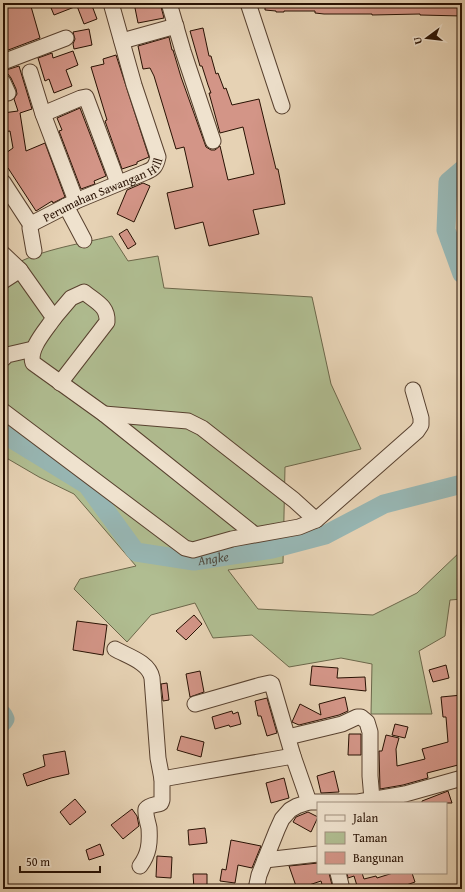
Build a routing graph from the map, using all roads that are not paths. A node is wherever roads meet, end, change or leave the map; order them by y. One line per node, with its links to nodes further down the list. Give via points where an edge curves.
1 (111, 3): 6 (street, Perumahan Sawangan Hill)
2 (169, 3): 4 (street)
3 (248, 3): 9 (street)
4 (176, 26): 6 (street); 11 (street)
5 (66, 38): 7 (street)
6 (122, 41): 13 (street, Perumahan Sawangan Hill, via 158,157 157,165 152,169)
7 (3, 62)
8 (30, 72): 10 (street)
9 (282, 106)
10 (43, 114): 13 (street, via 86,97); 14 (street)
11 (212, 141)
12 (3, 182): 15 (street)
13 (118, 183): 14 (street, Perumahan Sawangan Hill)
14 (71, 204): 15 (street, Perumahan Sawangan Hill); 16 (street)
15 (31, 225): 17 (street, Perumahan Sawangan Hill)
16 (84, 240)
17 (34, 251)
18 (3, 254): 19 (street)
19 (20, 270): 20 (street); 21 (street)
20 (3, 281)
21 (54, 318): 22 (street); 24 (street, via 71,298 84,292 104,308 107,315 107,322)
22 (33, 349): 23 (street, via 7,355); 24 (street, via 33,363)
23 (3, 359)
24 (60, 383): 27 (street)
25 (413, 390): 30 (street, via 421,418 421,425 417,431)
26 (3, 411): 31 (street, via 185,548 193,550)
27 (104, 414): 28 (street); 29 (street)
28 (149, 418): 29 (street); 30 (street, via 188,421 202,428)
29 (135, 439): 31 (street)
30 (316, 520): 31 (street, via 299,527)
31 (254, 534)
32 (115, 650): 37 (street, via 144,665 151,674)
33 (195, 704): 34 (street, via 270,683)
34 (288, 737): 35 (street); 38 (street, via 342,724 357,717 367,722 370,732)
35 (293, 756): 37 (street); 39 (street)
36 (462, 778): 38 (street, via 406,794)
37 (162, 780): 42 (street, via 161,803 146,809 148,848 147,857)
38 (372, 799): 39 (street, via 358,802)
39 (309, 802): 41 (street, via 290,810 282,819)
40 (317, 854): 41 (street)
41 (265, 860): 44 (street)
42 (140, 866)
43 (338, 874): 45 (street)
44 (256, 889)
45 (342, 889)

